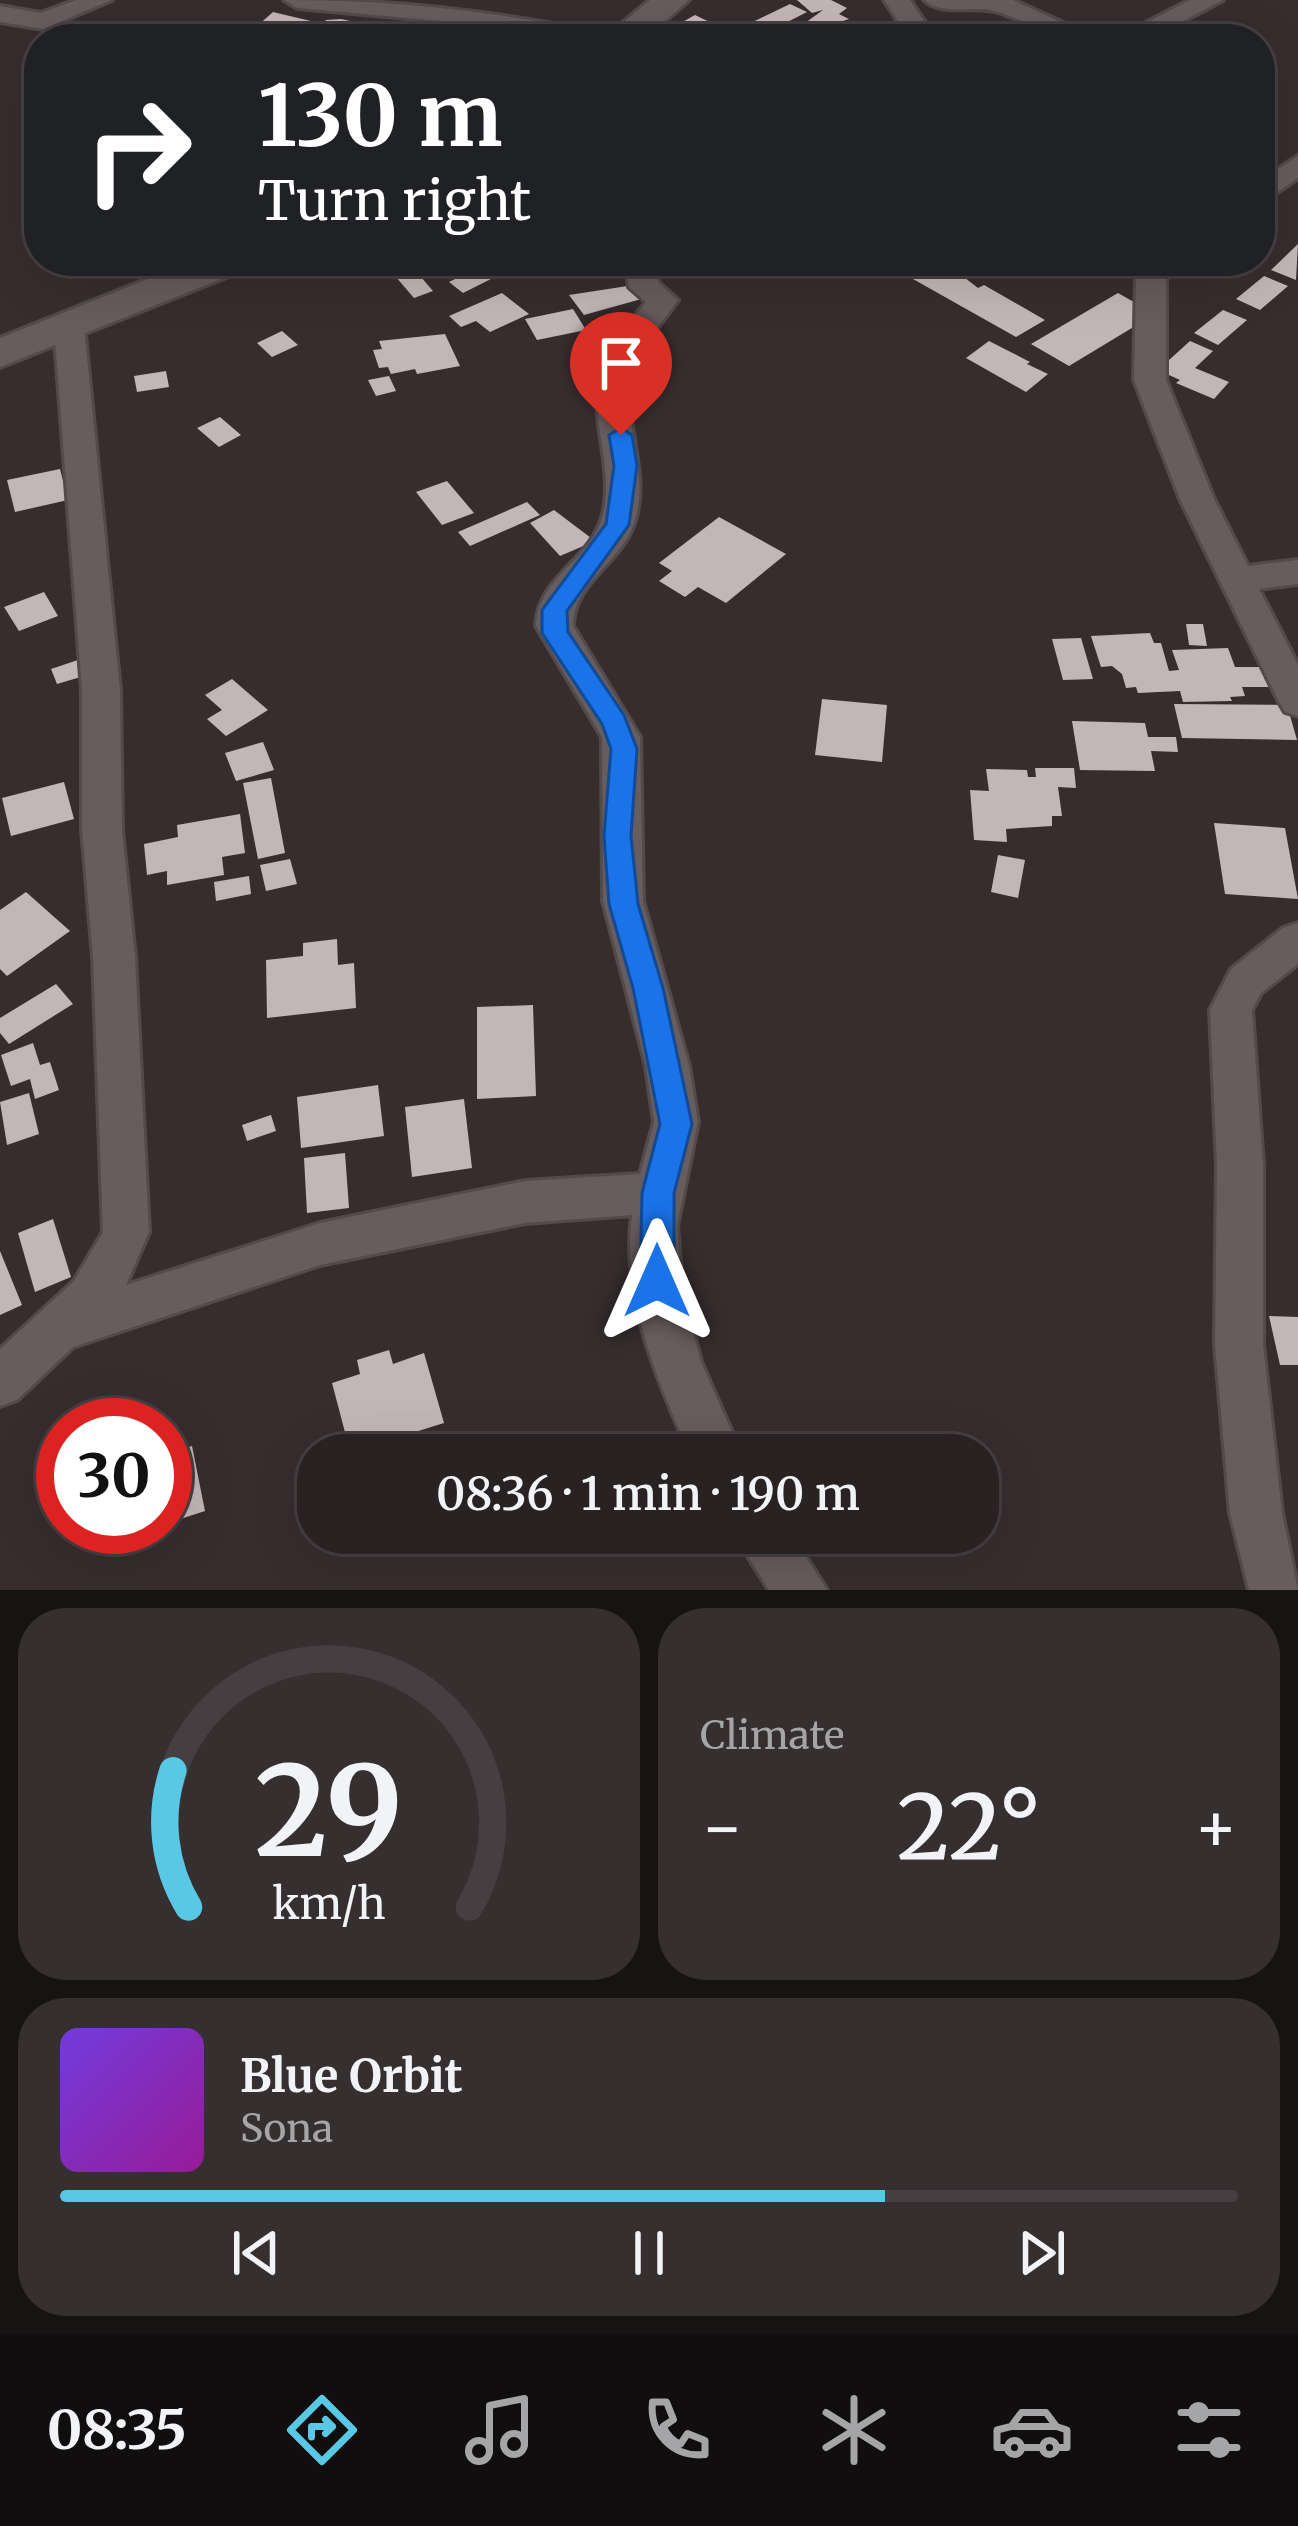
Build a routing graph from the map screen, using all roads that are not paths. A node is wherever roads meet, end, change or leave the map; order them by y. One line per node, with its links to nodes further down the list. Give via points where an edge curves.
1 (99, 0): 8 (street, via 44,21)
2 (297, 0): 7 (street)
3 (672, 0): 10 (street)
4 (938, 0): 6 (street)
5 (1210, 0): 12 (street)
6 (996, 2): 11 (street)
7 (483, 8): 9 (street)
8 (0, 14)
9 (538, 24)
10 (641, 24)
11 (1049, 24)
12 (1160, 24)
13 (192, 276): 16 (street)
14 (643, 276): 22 (street, via 644,287 663,300 618,369 626,466 617,525 555,610 555,633 615,722 624,749 617,836 623,904 676,1124)
15 (1155, 276): 19 (street, via 1150,380 1197,499)
16 (69, 326): 17 (street); 23 (street, via 101,689 126,1232 108,1275)
17 (0, 354)
18 (1298, 572): 19 (street)
19 (1240, 579): 20 (street)
20 (1298, 702)
21 (1297, 943): 28 (street, via 1246,981 1231,1010 1239,1345 1256,1513)
22 (658, 1193): 23 (street, via 525,1202 320,1244); 25 (street, via 657,1281 671,1353)
23 (62, 1328): 24 (street)
24 (0, 1383)
25 (708, 1434)
26 (775, 1554): 27 (street)
27 (802, 1590)
28 (1275, 1590)

